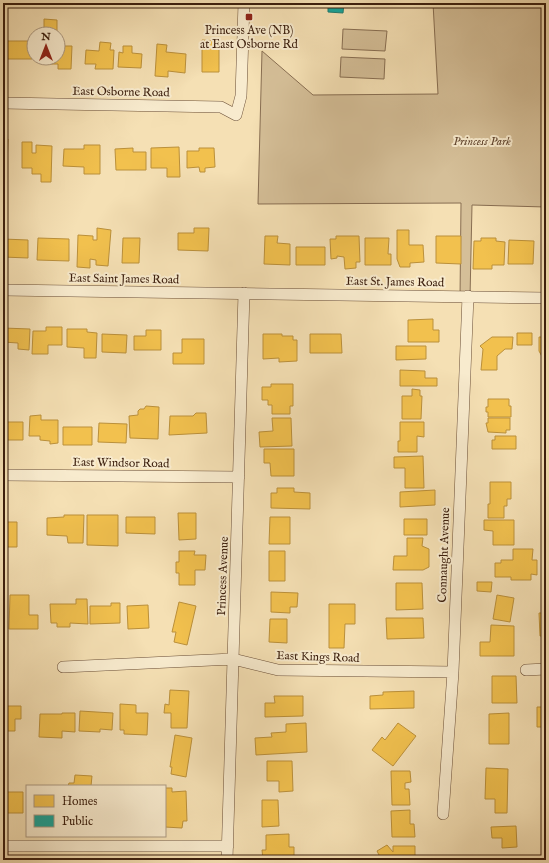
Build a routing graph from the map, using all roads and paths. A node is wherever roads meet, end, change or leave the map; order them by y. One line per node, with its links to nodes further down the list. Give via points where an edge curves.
1 (244, 3): 2 (street, East Osborne Road, via 241,96 236,114 221,107)
2 (3, 103)
3 (3, 290): 4 (street, East Saint James Road)
4 (244, 293): 5 (street, East St. James Road); 8 (street, Princess Avenue)
5 (468, 296): 6 (street, East St. James Road); 13 (street, Connaught Avenue)
6 (546, 298)
7 (3, 475): 8 (street, East Windsor Road)
8 (239, 477): 9 (street, Princess Avenue)
9 (233, 659): 10 (street, East Kings Road); 13 (street, East Kings Road, via 278,670); 16 (street, Princess Avenue)
10 (63, 667)
11 (546, 669): 12 (street)
12 (526, 670)
13 (453, 672): 14 (street, Connaught Avenue)
14 (443, 814)
15 (3, 846): 16 (street)
16 (228, 846): 17 (street, Princess Avenue)
17 (227, 860)

